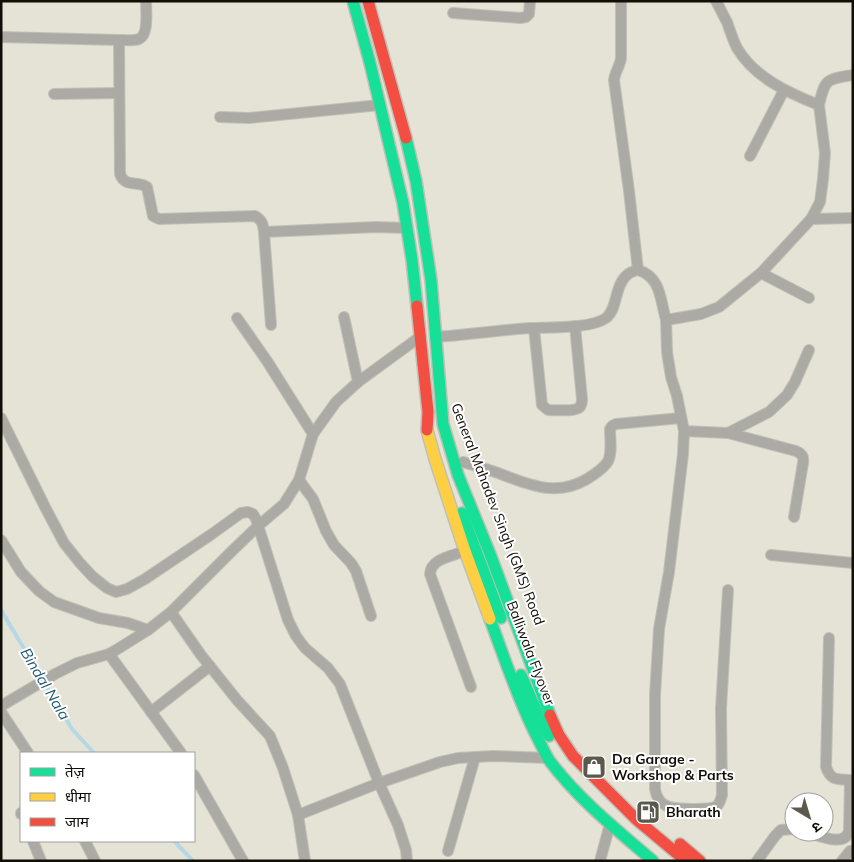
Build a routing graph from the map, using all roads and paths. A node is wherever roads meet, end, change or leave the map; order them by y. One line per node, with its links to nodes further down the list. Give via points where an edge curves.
1 (146, 1): 9 (street, via 145,34 136,40)
2 (354, 1): 14 (street)
3 (368, 1): 32 (street, General Mahadev Singh (GMS) Road, via 416,181 431,280)
4 (530, 1): 7 (street, via 526,17)
5 (621, 1): 22 (street, via 622,58 614,80)
6 (716, 1): 11 (street, via 737,47 749,64)
7 (453, 14)
8 (1, 36): 9 (street)
9 (119, 40): 13 (street)
10 (853, 75): 15 (street, via 828,80)
11 (784, 90): 15 (street); 17 (street)
12 (54, 94): 13 (street)
13 (120, 94): 21 (street, via 120,174 126,182 147,187 153,216 159,219 255,216 260,219)
14 (380, 105): 16 (street, via 250,118); 20 (street)
15 (819, 105): 19 (street, via 824,170 820,202)
16 (220, 117)
17 (750, 156)
18 (853, 218): 19 (street)
19 (811, 219): 23 (street)
20 (407, 228): 21 (street); 31 (street)
21 (264, 232): 28 (street)
22 (638, 270): 27 (street, via 652,277); 29 (street, via 623,280 606,318 597,323)
23 (761, 273): 24 (street); 27 (street, via 720,307)
24 (809, 298)
25 (344, 317): 34 (street)
26 (237, 318): 42 (street)
27 (666, 320): 38 (street, via 667,352)
28 (272, 325)
29 (575, 326): 30 (street); 30 (street, via 582,405 575,410 548,410 542,405)
30 (534, 328): 32 (street)
31 (421, 336): 34 (street); 36 (street)
32 (435, 337): 35 (street, General Mahadev Singh (GMS) Road)
33 (809, 350): 41 (street, via 787,395 769,412)
34 (358, 382): 42 (street, via 336,402)
35 (441, 409): 39 (street, Balliwala Flyover); 43 (street, General Mahadev Singh (GMS) Road)
36 (428, 412): 39 (street, Balliwala Flyover); 48 (street, General Mahadev Singh (GMS) Road, via 428,432 435,459)
37 (1, 418): 46 (street, via 64,543 94,577 116,592 145,579 241,514 253,514)
38 (681, 418): 40 (street); 43 (street, via 612,426 610,460 599,472 577,485 562,488 530,486)
39 (438, 426): 67 (street, Balliwala Flyover, via 449,478 528,691 543,726 561,756); 87 (street, Balliwala Flyover, via 559,734 589,774)
40 (684, 430): 41 (street); 51 (street, via 670,563 659,630 655,695 656,796 665,806 672,808 711,808 717,805 722,795 721,708)
41 (728, 433): 45 (street, via 801,454 804,463)
42 (313, 434): 44 (street)
43 (463, 462): 88 (street, General Mahadev Singh (GMS) Road, via 486,531 568,730 583,754 623,795)
44 (299, 480): 46 (street, via 284,504); 53 (street, via 313,499 334,545 356,571)
45 (794, 518)
46 (258, 526): 52 (street); 69 (street, via 288,620 305,648 328,668 340,684)
47 (1, 540): 54 (street, via 21,572 54,602)
48 (465, 551): 58 (street, via 436,562 430,574); 65 (street, General Mahadev Singh (GMS) Road, via 524,710)
49 (771, 555): 50 (street)
50 (853, 563)
51 (728, 590)
52 (171, 612): 54 (street); 57 (street)
53 (371, 616)
54 (148, 630): 56 (street)
55 (829, 638): 68 (street, via 826,767 832,778)
56 (109, 654): 59 (street, via 77,663); 61 (street)
57 (210, 666): 61 (street); 71 (street, via 270,736)
58 (471, 687)
59 (1, 706)
60 (1, 712): 62 (street)
61 (151, 712): 63 (street)
62 (27, 752)
63 (180, 752)
64 (475, 757): 65 (street); 69 (street, via 440,762); 78 (street)
65 (548, 758): 72 (street, General Mahadev Singh (GMS) Road)
66 (195, 777): 81 (street)
67 (579, 777)
68 (851, 780): 74 (street, via 848,835 839,841)
69 (378, 783): 71 (street); 83 (street, via 398,825)
70 (592, 790): 86 (street)
71 (298, 815): 82 (street)
72 (610, 824): 84 (street); 85 (street, General Mahadev Singh (GMS) Road)
73 (784, 830): 89 (street, via 775,836)
74 (834, 840)
75 (33, 842): 79 (street)
76 (86, 842): 80 (street)
77 (850, 850): 90 (street)
78 (448, 851)
79 (41, 861)
80 (95, 861)
81 (242, 861)
82 (305, 861)
83 (407, 861)
84 (600, 861)
85 (653, 861)
86 (675, 861)
87 (686, 861)
88 (700, 861)
89 (756, 861)
90 (842, 861)

